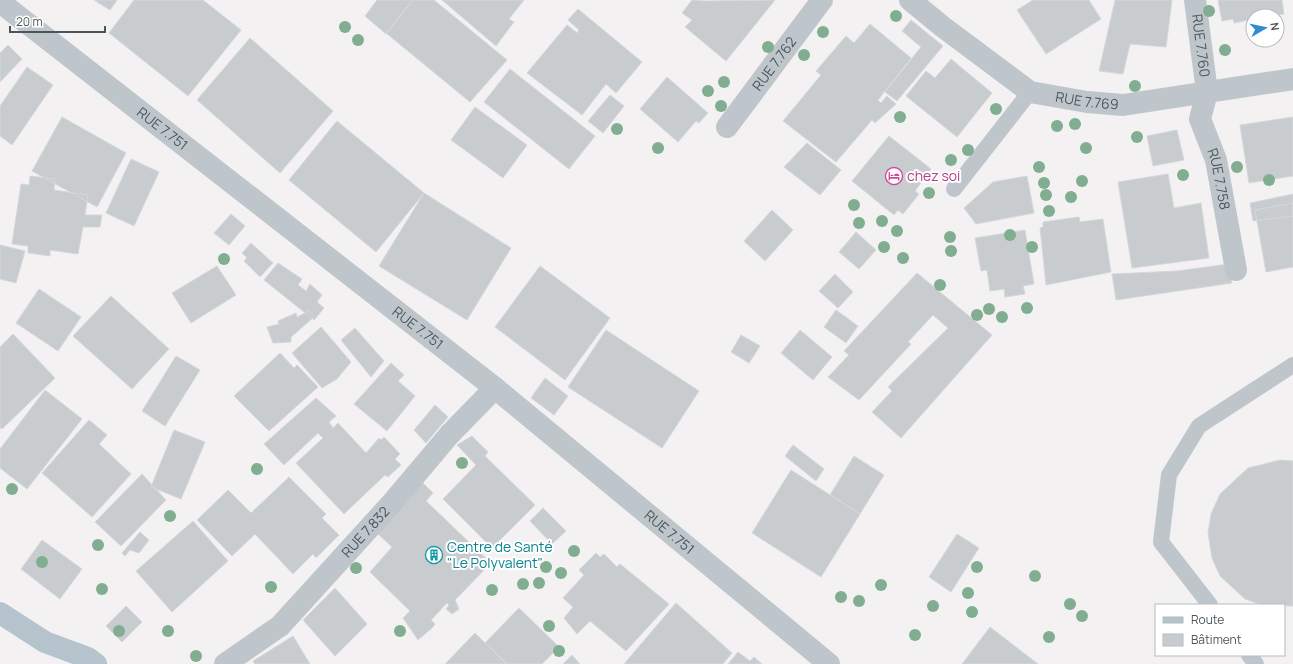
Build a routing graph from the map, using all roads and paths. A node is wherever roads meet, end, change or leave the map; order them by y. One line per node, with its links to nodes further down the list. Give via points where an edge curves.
1 (822, 0): 8 (street, RUE 7.762)
2 (910, 0): 6 (street, RUE 7.769)
3 (1196, 0): 7 (street, RUE 7.760)
4 (0, 2): 12 (street, RUE 7.751)
5 (1293, 79): 7 (street, RUE 7.769)
6 (1030, 92): 7 (street, RUE 7.769, via 1087,102 1123,105); 9 (lane)
7 (1207, 92): 10 (street, RUE 7.758, via 1200,119 1216,160)
8 (727, 127)
9 (954, 189)
10 (1236, 270)
11 (1293, 365): 13 (lane, via 1199,426 1169,475 1161,542)
12 (495, 388): 17 (street, RUE 7.832, via 450,434 391,504 280,626); 18 (street, RUE 7.751)
13 (1209, 604)
14 (0, 613): 16 (main road, via 45,642 88,658)
15 (1250, 656): 19 (lane)
16 (96, 664)
17 (225, 664)
18 (829, 664)
19 (1256, 664)

